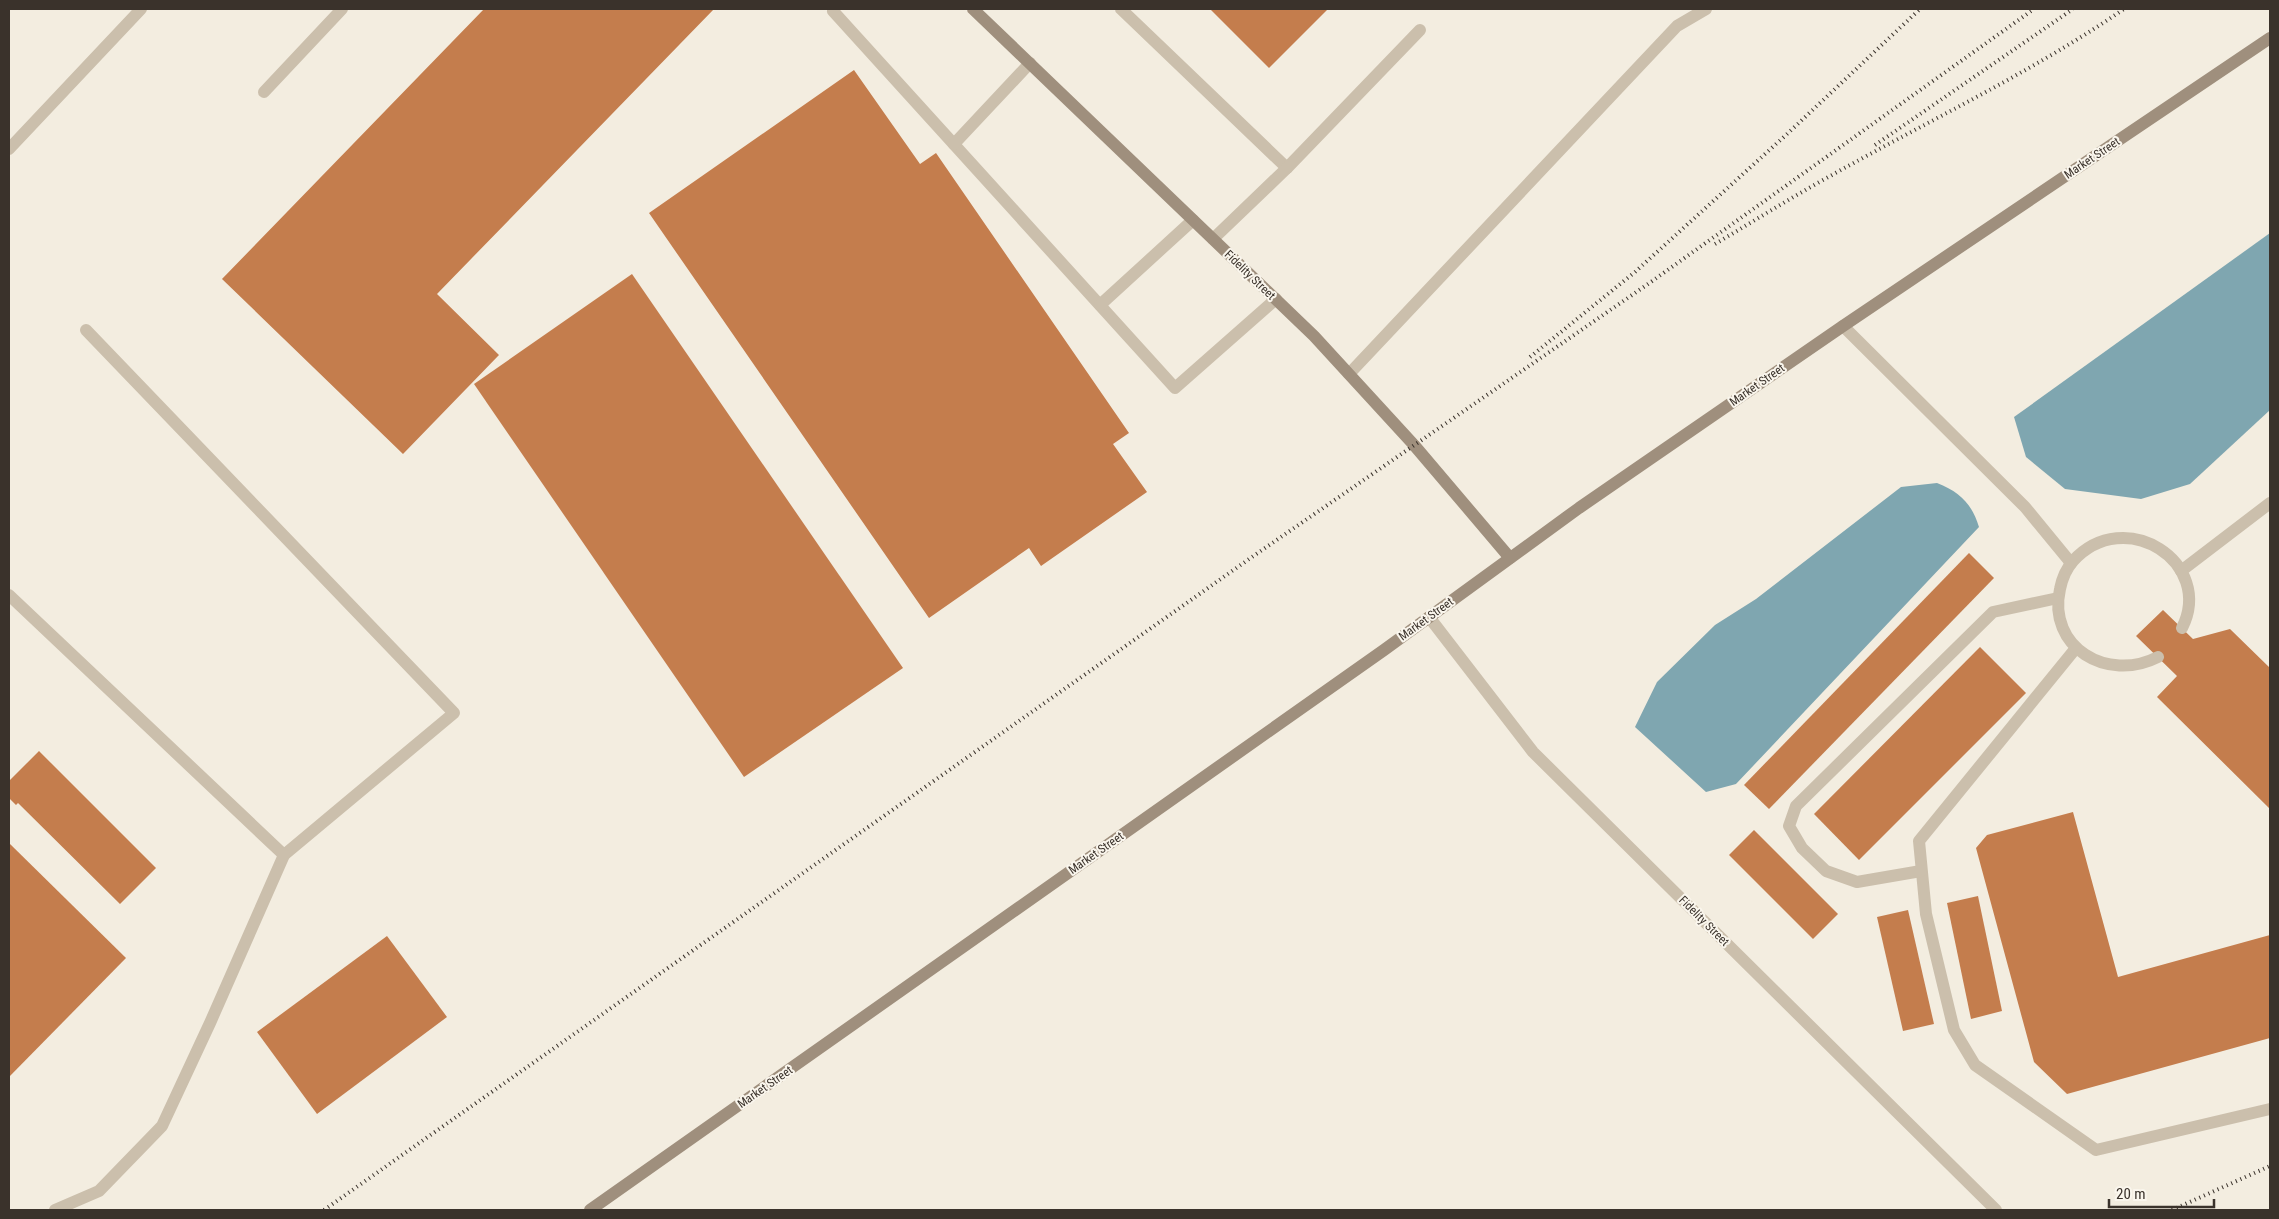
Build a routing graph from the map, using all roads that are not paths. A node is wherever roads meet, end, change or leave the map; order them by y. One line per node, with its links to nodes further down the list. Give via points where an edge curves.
1 (141, 9): 12 (street)
2 (342, 9): 10 (street)
3 (834, 9): 11 (street)
4 (973, 9): 9 (main road, Fidelity Street)
5 (1121, 9): 13 (street)
6 (1706, 9): 20 (street, via 1677,26)
7 (1420, 30): 13 (street)
8 (2270, 38): 18 (main road, Market Street)
9 (1030, 63): 11 (street); 14 (main road, Fidelity Street)
10 (264, 92)
11 (954, 144): 17 (street)
12 (9, 149)
13 (1288, 168): 15 (street)
14 (1193, 220): 15 (main road, Fidelity Street); 17 (street)
15 (1213, 239): 16 (main road, Fidelity Street)
16 (1276, 299): 17 (street, via 1175,388); 20 (main road, Fidelity Street)
17 (1100, 305)
18 (1843, 326): 22 (main road, Market Street); 23 (street, via 2025,507)
19 (86, 330): 31 (street, via 454,713)
20 (1349, 374): 22 (main road, Fidelity Street)
21 (2270, 503): 24 (street)
22 (1510, 558): 27 (main road, Market Street)
23 (2071, 563): 24 (street, via 2084,550 2101,541 2137,538 2170,556); 26 (street, via 2062,579)
24 (2181, 571): 28 (street, via 2188,607)
25 (9, 594): 31 (street)
26 (2058, 598): 29 (street, via 2059,616); 32 (street, via 1993,612 1796,806 1789,826 1802,848 1826,871 1858,882)
27 (1429, 618): 35 (main road, Market Street); 36 (street, Fidelity Street, via 1533,752)
28 (2182, 628)
29 (2076, 648): 30 (street, via 2109,666 2127,667); 32 (street, via 1919,841)
30 (2158, 657)
31 (284, 855): 34 (street, via 162,1126 98,1191)
32 (1921, 871): 33 (street, via 1926,914 1954,1030 1975,1065 2096,1150)
33 (2270, 1109)
34 (55, 1210)
35 (590, 1210)
36 (1996, 1210)

